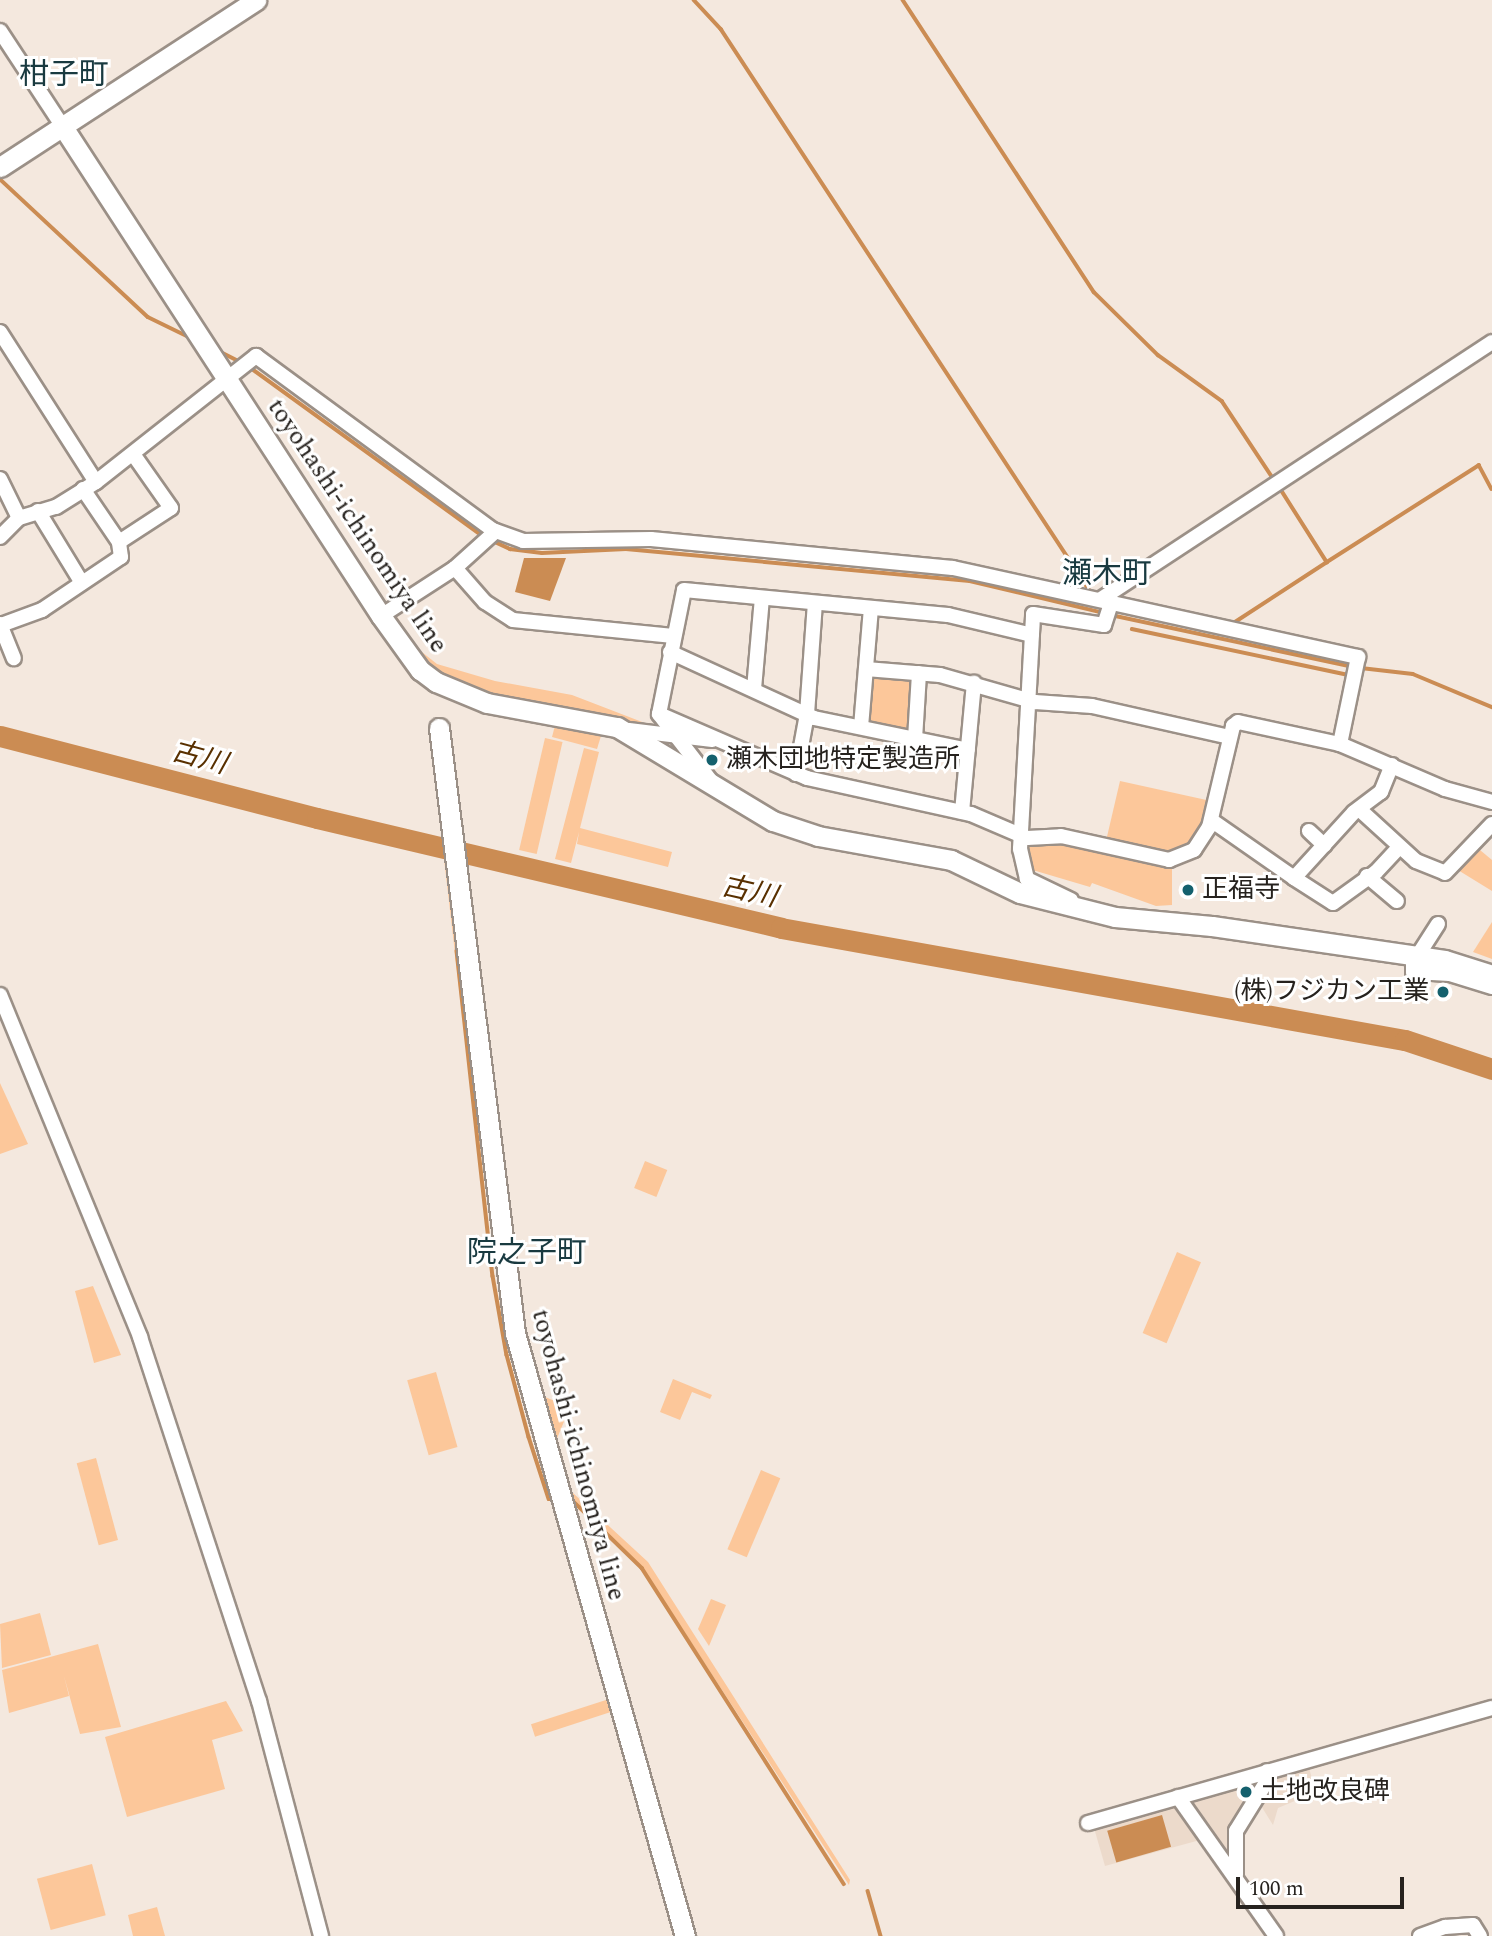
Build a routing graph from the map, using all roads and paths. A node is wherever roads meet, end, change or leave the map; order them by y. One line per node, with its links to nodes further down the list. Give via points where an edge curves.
1 (256, 0): 3 (main road)
2 (0, 31): 3 (street)
3 (63, 127): 4 (main road); 7 (main road, toyohashi-ichinomiya line, via 203,343)
4 (0, 167)
5 (0, 332): 10 (street)
6 (1492, 342): 20 (street, via 1277,481)
7 (233, 374): 8 (street); 14 (street, via 256,356); 22 (main road, toyohashi-ichinomiya line)
8 (134, 454): 10 (street); 15 (street, via 170,508)
9 (0, 479): 12 (street)
10 (90, 486): 11 (street, via 56,507); 15 (street)
11 (38, 511): 12 (street); 17 (street)
12 (19, 518): 13 (street)
13 (0, 537)
14 (492, 537): 16 (street); 20 (street, via 523,541 640,538 953,568)
15 (120, 542): 17 (street, via 121,557)
16 (455, 568): 22 (street); 25 (street, via 485,602 513,620)
17 (82, 583): 23 (street, via 43,610)
18 (762, 598): 19 (street); 25 (street, via 684,590); 30 (street)
19 (815, 603): 21 (street); 32 (street)
20 (1103, 604): 24 (street, via 1102,625 1034,609); 41 (street, via 1226,637 1357,657)
21 (871, 609): 24 (street, via 948,615); 27 (street)
22 (381, 616): 34 (main road, toyohashi-ichinomiya line, via 420,670 436,682 487,703)
23 (1, 624): 26 (street)
24 (1032, 635): 31 (street)
25 (671, 644): 30 (street); 33 (street)
26 (14, 658)
27 (866, 669): 28 (street); 35 (street)
28 (919, 673): 29 (street); 39 (street)
29 (974, 684): 31 (street); 42 (street)
30 (754, 689): 32 (street)
31 (1027, 699): 38 (street, via 1092,706); 52 (street)
32 (807, 714): 35 (street); 44 (street)
33 (659, 715): 37 (street); 40 (street)
34 (617, 727): 37 (street); 45 (main road, toyohashi-ichinomiya line)
35 (861, 727): 39 (street)
36 (439, 728): 70 (main road, toyohashi-ichinomiya line, via 515,1333)
37 (677, 736): 40 (street); 45 (street)
38 (1230, 737): 41 (street, via 1235,723 1242,723); 49 (street)
39 (915, 739): 42 (street)
40 (722, 741): 44 (street)
41 (1340, 744): 43 (street)
42 (968, 750): 48 (street)
43 (1392, 765): 46 (street, via 1445,789); 47 (street, via 1381,792)
44 (796, 774): 48 (street)
45 (714, 785): 58 (main road, toyohashi-ichinomiya line, via 752,812 801,831 951,860 1020,893)
46 (1492, 802)
47 (1359, 809): 53 (street); 54 (street)
48 (962, 812): 52 (street)
49 (1211, 820): 52 (street, via 1194,850 1169,860 1061,836); 56 (street)
50 (1492, 824): 54 (street, via 1445,873 1416,862)
51 (1309, 831): 53 (street)
52 (1019, 836): 58 (street, via 1027,879)
53 (1324, 845): 56 (street)
54 (1399, 848): 55 (street)
55 (1367, 876): 56 (street, via 1334,903); 57 (street)
56 (1294, 878)
57 (1397, 901)
58 (1077, 905): 60 (main road, toyohashi-ichinomiya line, via 1115,917 1212,926)
59 (1438, 924): 60 (street)
60 (1419, 958): 61 (main road, toyohashi-ichinomiya line); 62 (street, via 1413,972 1460,976)
61 (1492, 975)
62 (1492, 987)
63 (0, 995): 69 (street, via 140,1336 259,1701)
64 (1492, 1708): 65 (street)
65 (1267, 1771): 66 (street); 68 (street, via 1265,1784 1236,1831 1233,1859)
66 (1178, 1797): 67 (street); 68 (street)
67 (1088, 1823)
68 (1238, 1883): 71 (street)
69 (321, 1936)
70 (685, 1936)
71 (1276, 1936)
72 (1420, 1936): 73 (street, via 1445,1927 1473,1925)
73 (1480, 1936)

